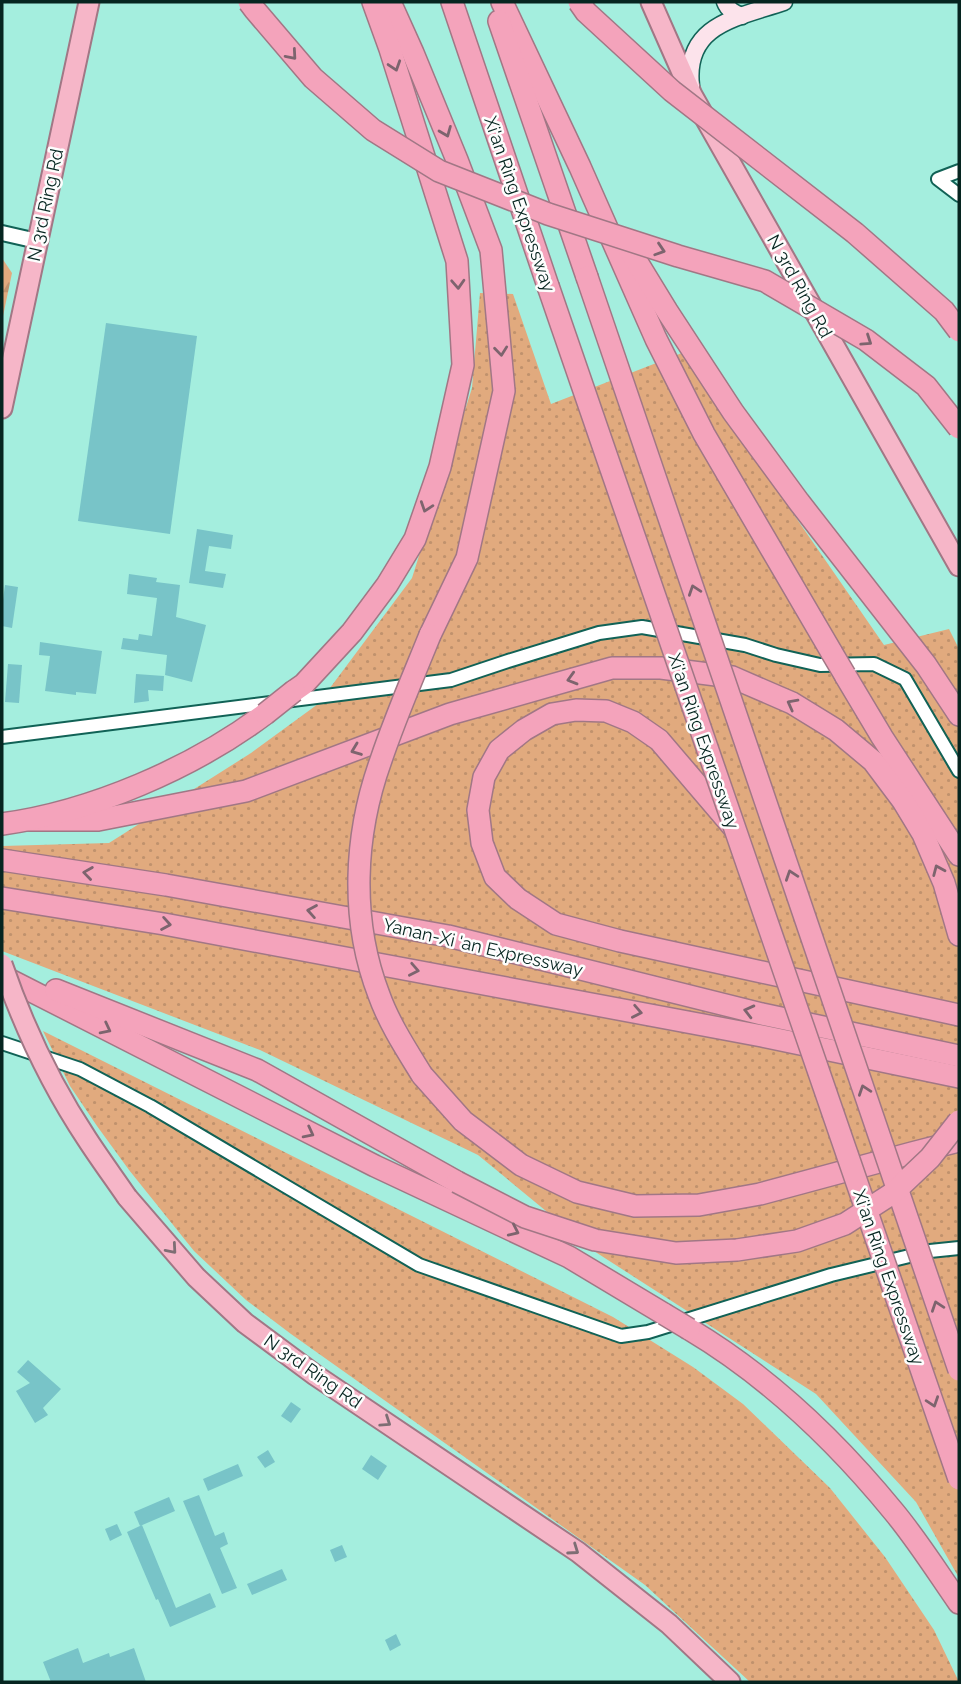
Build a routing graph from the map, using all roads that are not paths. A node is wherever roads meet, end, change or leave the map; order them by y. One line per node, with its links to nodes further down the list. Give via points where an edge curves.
1 (89, 2): 18 (highway, N 3rd Ring Rd)
2 (250, 2): 21 (highway, one-way to 21, bridge, via 313,78 373,130 439,171 548,214 765,281 866,340 926,386)
3 (373, 2): 26 (highway, one-way to 26, bridge, via 457,261 463,365 440,467 415,539 352,632 304,684 246,728 177,768 104,799)
4 (390, 2): 40 (highway, one-way to 40, bridge, via 491,250 505,391 467,558 430,635 370,796 359,890 361,925 379,997 422,1075 463,1121 521,1165 577,1192 635,1206 699,1205 760,1194)
5 (452, 2): 28 (highway, Xi'an Ring Expressway, bridge)
6 (492, 2): 42 (highway, Xi'an Ring Expressway, one-way to 6, bridge)
7 (502, 2): 14 (highway)
8 (579, 2): 19 (highway, bridge, via 672,90 855,233 944,311)
9 (651, 2): 13 (highway, N 3rd Ring Rd)
10 (725, 2): 12 (main road)
11 (784, 2): 12 (main road)
12 (742, 16): 13 (main road, via 726,21 699,41 689,71)
13 (692, 95): 22 (highway, N 3rd Ring Rd)
14 (580, 167): 23 (highway, via 733,412); 29 (highway, bridge, via 656,339 704,433 882,737)
15 (959, 171): 16 (street, via 938,178)
16 (959, 195)
17 (2, 233): 18 (street)
18 (37, 241): 20 (highway, N 3rd Ring Rd)
19 (959, 331)
20 (2, 408)
21 (959, 428)
22 (959, 566)
23 (959, 715)
24 (2, 737): 25 (street, via 451,680 599,633 642,626 820,665 874,664 905,679)
25 (959, 771)
26 (30, 820): 27 (highway); 32 (highway, one-way to 26, via 923,834 873,761 836,730 792,703 732,677 672,669 612,668 450,714 246,791 98,820)
27 (2, 824)
28 (734, 828): 35 (highway, via 659,740 606,711 552,714 524,730 499,750 484,777 478,810 482,843 495,877 518,900 556,925); 43 (highway, Xi'an Ring Expressway, one-way to 43, bridge)
29 (959, 855)
30 (2, 860): 37 (highway, Yanan-Xi 'an Expressway, one-way to 30, via 762,1014 448,936)
31 (2, 898): 38 (highway, Yanan-Xi 'an Expressway, one-way to 38, via 762,1035)
32 (959, 935)
33 (2, 966): 39 (highway, bridge, via 257,1070 525,1217 595,1240 676,1253 797,1241 845,1224 893,1193 930,1158); 45 (highway, N 3rd Ring Rd, one-way to 45, bridge, via 48,1073 86,1137 127,1197 197,1277 245,1323 315,1375 578,1552 670,1624)
34 (2, 976): 44 (highway, one-way to 44, bridge, via 375,1166 569,1257 714,1344 791,1404 845,1455 896,1514)
35 (959, 1015)
36 (2, 1043): 41 (street, via 80,1069 150,1106 419,1265 621,1336 648,1332 831,1275)
37 (959, 1056)
38 (959, 1077)
39 (959, 1121)
40 (959, 1141)
41 (959, 1248)
42 (959, 1370)
43 (959, 1479)
44 (959, 1604)
45 (730, 1682)

